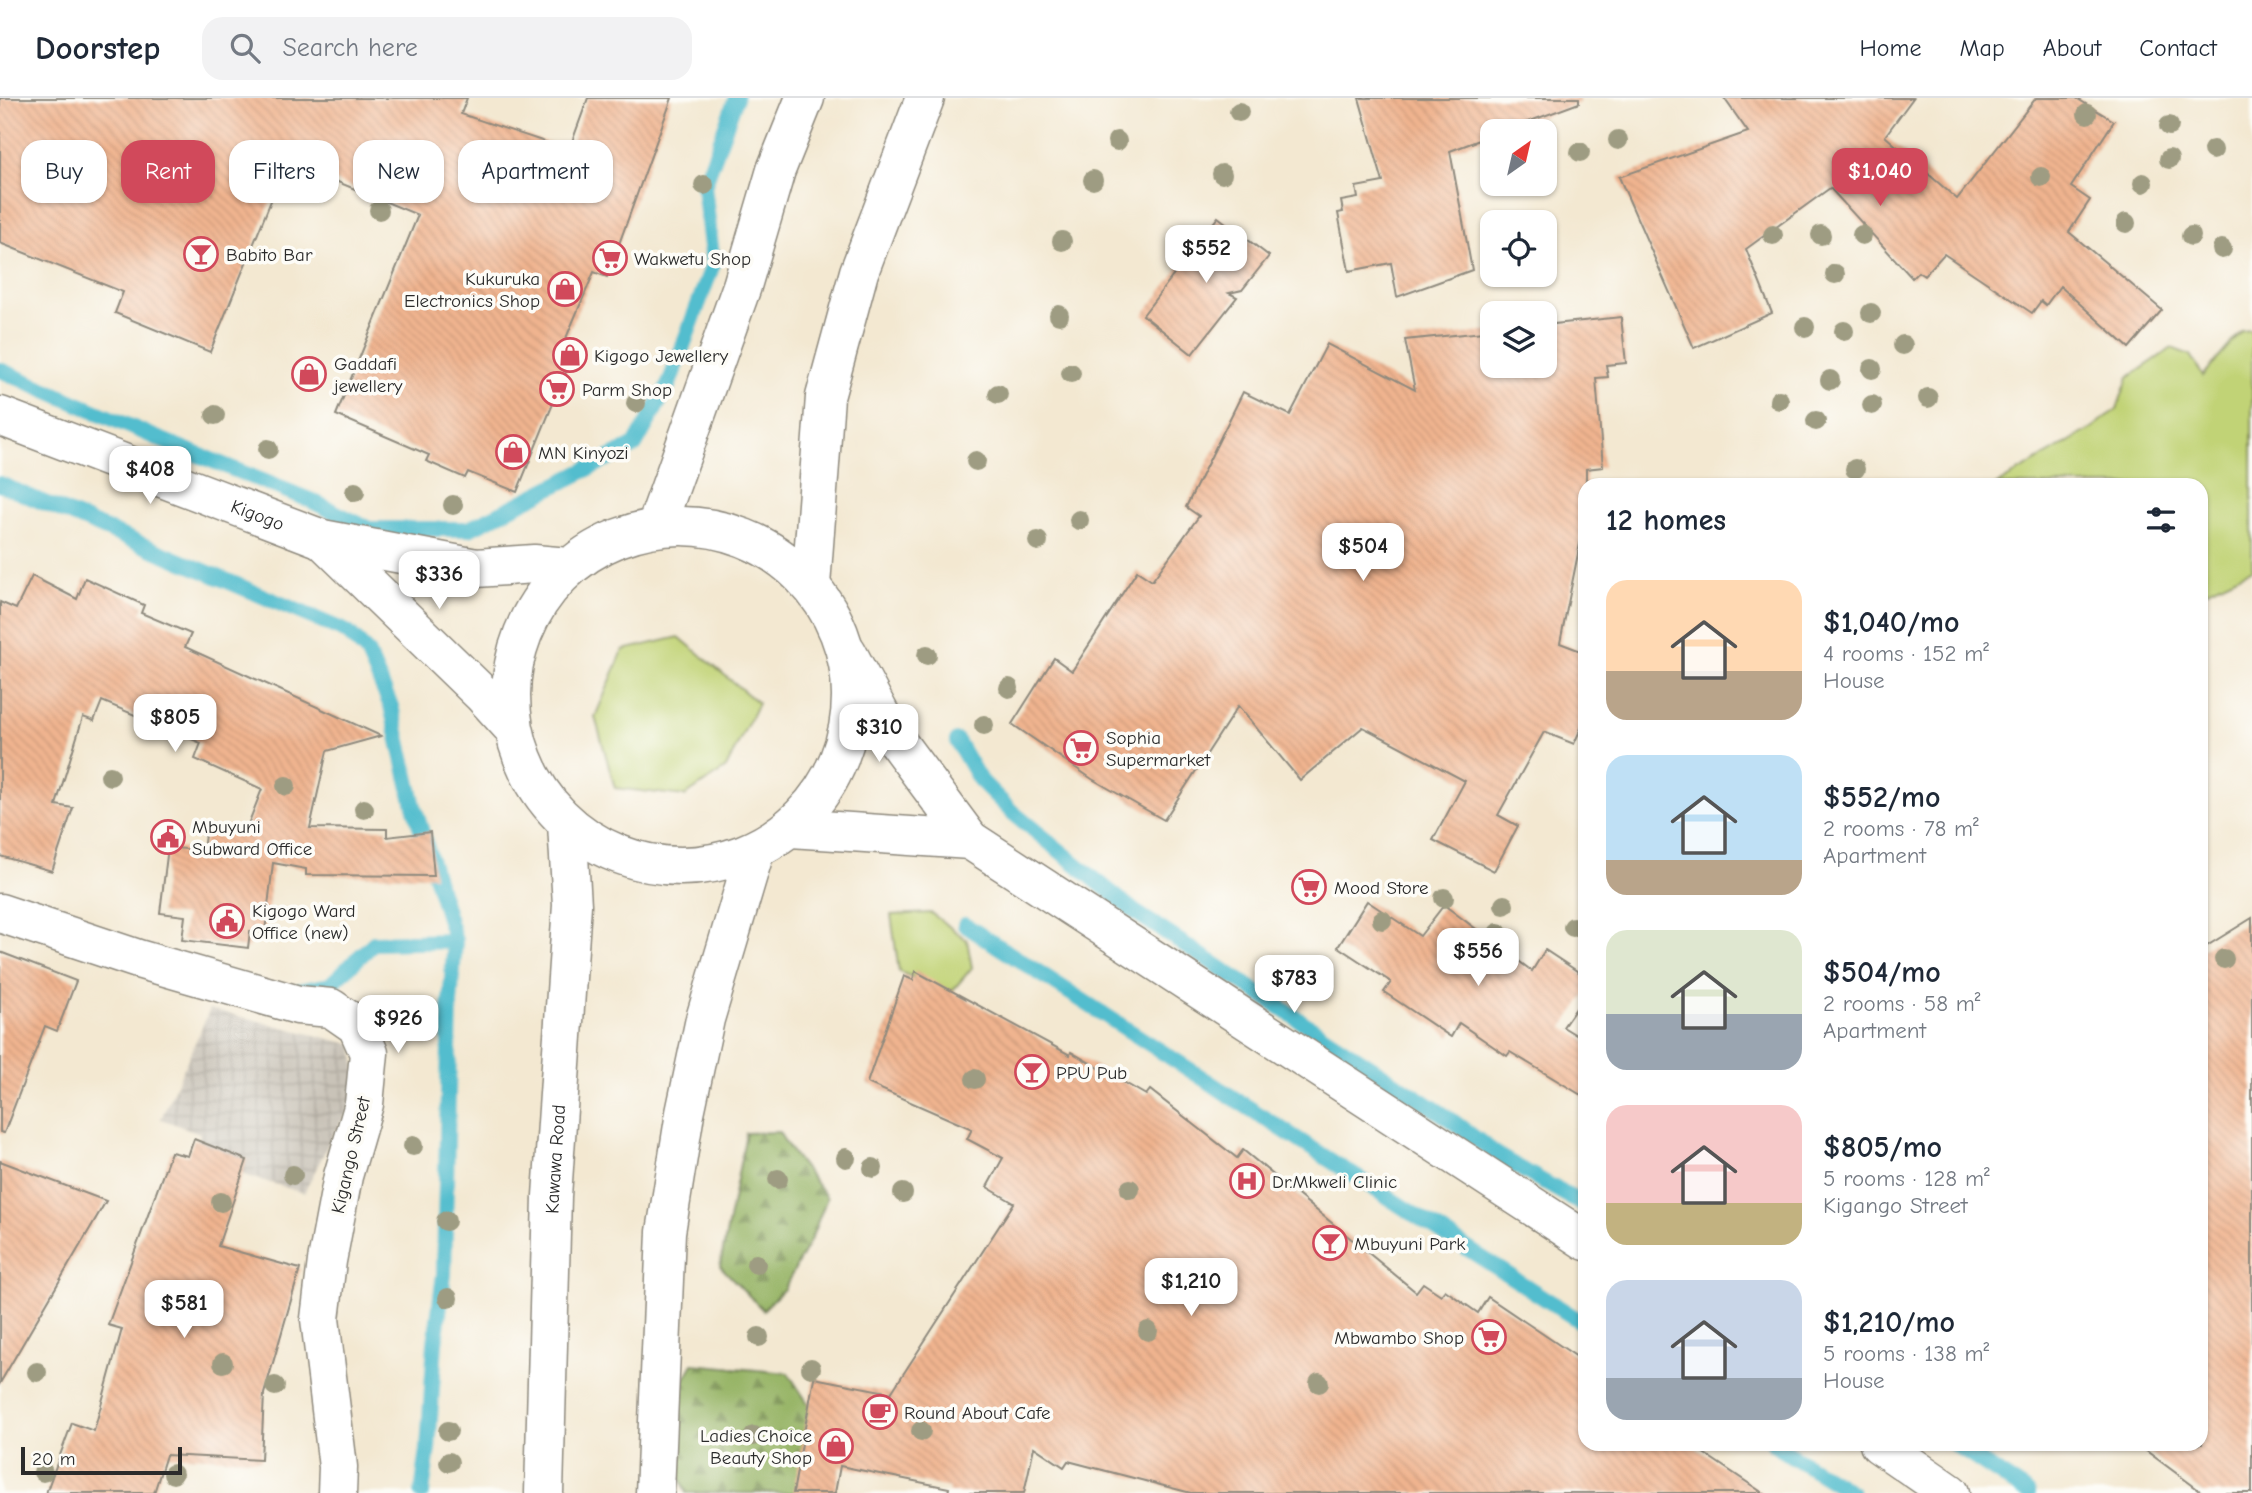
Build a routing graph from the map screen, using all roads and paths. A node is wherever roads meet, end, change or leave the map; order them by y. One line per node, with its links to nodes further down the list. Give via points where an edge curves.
1 (805, 98): 4 (main road, via 776,170 742,286)
2 (925, 98): 7 (main road, via 859,272 825,397)
3 (0, 416): 5 (main road, Kigogo)
4 (656, 527): 6 (main road, via 600,545); 7 (main road, via 699,526 741,536 780,556)
5 (321, 539): 6 (main road, via 476,568); 9 (main road)
6 (568, 567): 9 (main road, via 530,612 511,668)
7 (811, 585): 8 (main road, via 833,617)
8 (847, 652): 11 (main road, via 853,700 845,748 824,792); 12 (main road, via 889,731)
9 (512, 727): 10 (main road, via 531,780)
10 (567, 824): 13 (main road, via 624,858 691,868); 18 (main road, Kawawa Road, via 572,905 552,1196)
11 (791, 828): 12 (main road); 13 (main road)
12 (970, 840): 15 (main road)
13 (755, 851): 19 (main road, via 705,1019 666,1233)
14 (0, 913): 17 (main road, Kigango Street, via 151,963 298,1005 331,1008 356,1026 369,1053 364,1104 343,1175 320,1319 338,1467)
15 (1578, 1236)
16 (1889, 1451): 20 (main road)
17 (337, 1493)
18 (544, 1493)
19 (655, 1493)
20 (1950, 1493)

